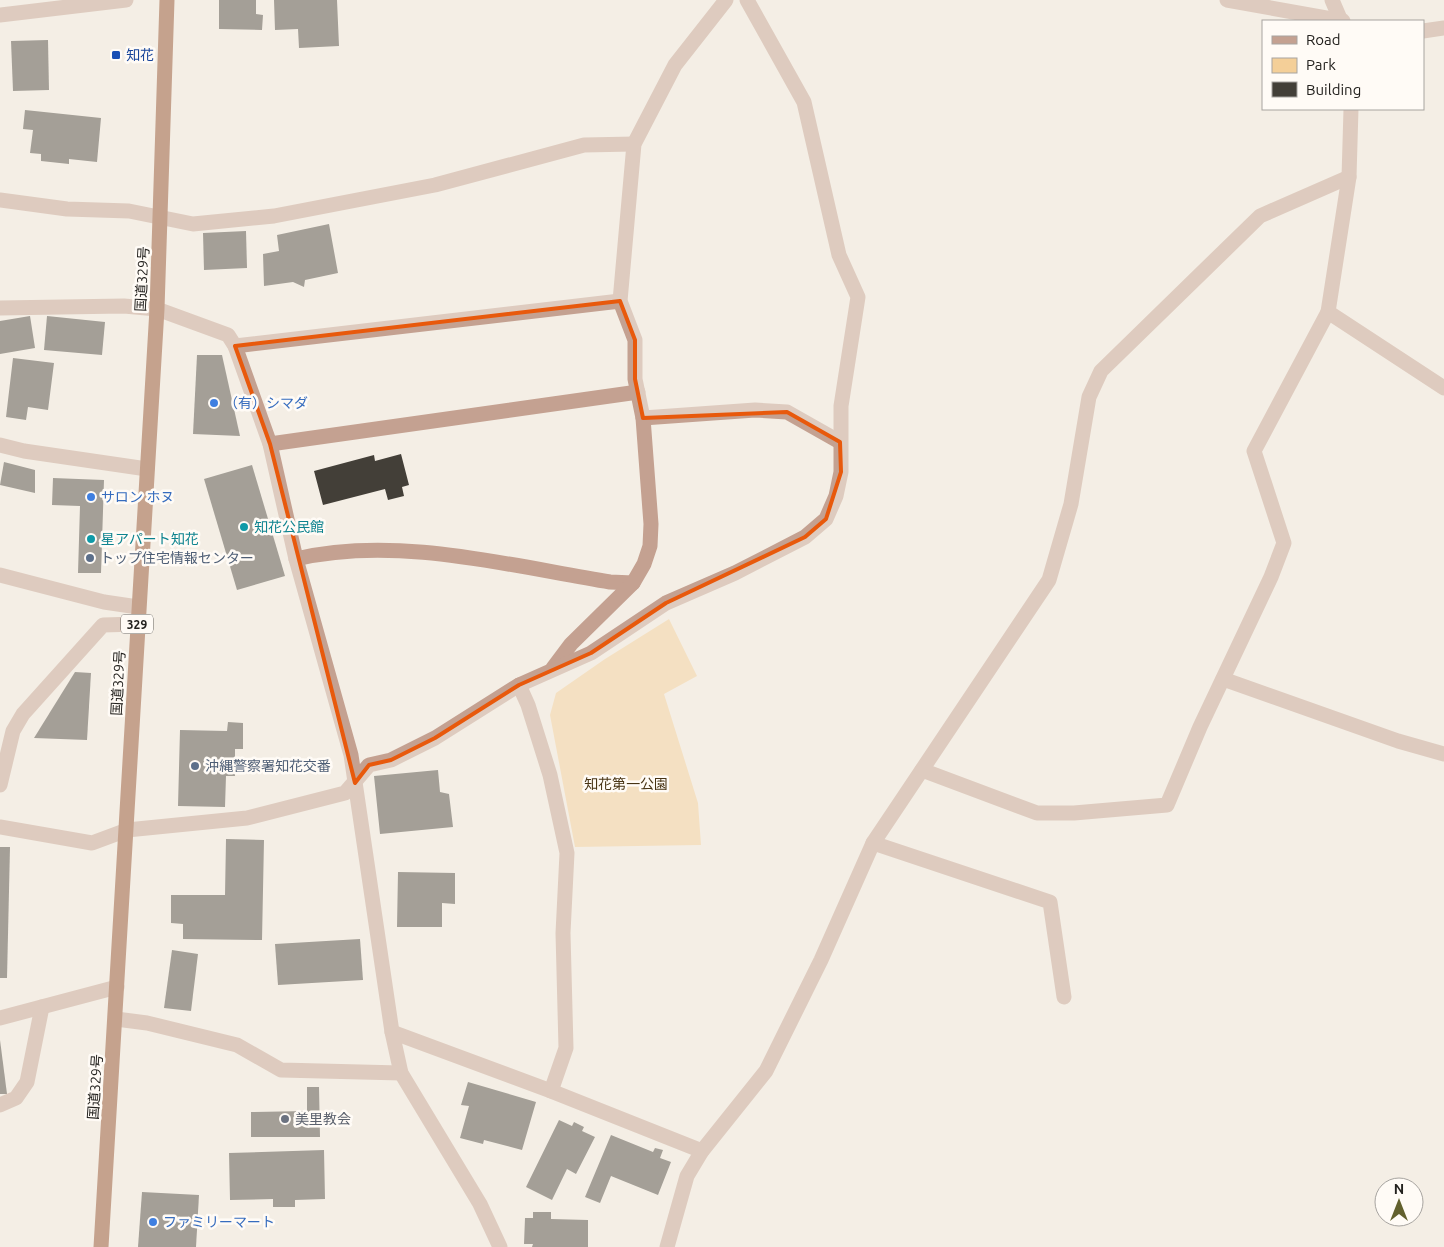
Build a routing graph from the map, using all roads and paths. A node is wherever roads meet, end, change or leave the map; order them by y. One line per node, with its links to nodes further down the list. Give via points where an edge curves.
1 (126, 0): 7 (street)
2 (167, 0): 16 (highway, 国道329号 / 329)
3 (726, 0): 13 (street, via 675,65)
4 (747, 0): 25 (street, via 804,102 839,255 858,297 841,406)
5 (1227, 0): 8 (street)
6 (1332, 0): 9 (street)
7 (0, 15)
8 (1337, 20)
9 (1342, 20)
10 (1444, 28): 11 (street)
11 (1424, 31)
12 (1351, 110): 14 (street)
13 (634, 144): 16 (street, via 584,145 435,185 274,216 193,224); 17 (street)
14 (1349, 177): 20 (street); 39 (street, via 1260,216 1101,371 1089,397 1071,504 1048,580)
15 (0, 200): 16 (street, via 67,210 129,211)
16 (161, 217): 19 (highway, 国道329号 / 329)
17 (620, 301): 21 (street); 23 (street, via 635,340)
18 (0, 308): 19 (street, via 124,306)
19 (157, 309): 21 (street, via 228,335); 28 (highway, 国道329号 / 329)
20 (1328, 312): 22 (street); 35 (street, via 1254,451 1284,543)
21 (235, 346): 26 (street)
22 (1444, 388)
23 (638, 392): 24 (street); 26 (street)
24 (644, 418): 25 (street, via 755,410 787,412); 31 (street, via 650,546)
25 (840, 442): 34 (street, via 841,472 836,496 826,519 805,537 666,603 591,652)
26 (270, 444): 29 (street)
27 (0, 445): 28 (street)
28 (147, 469): 32 (highway, 国道329号 / 329)
29 (296, 559): 31 (street, via 336,551 389,550); 40 (street, via 351,755)
30 (0, 575): 32 (street, via 104,602)
31 (633, 583): 34 (street, via 571,644)
32 (138, 607): 33 (highway, 国道329号 / 329)
33 (137, 624): 37 (street, via 103,625); 43 (highway, 国道329号 / 329)
34 (552, 669): 36 (street)
35 (1223, 679): 38 (street); 39 (street, via 1167,805 1037,812)
36 (519, 685): 40 (street, via 435,738 391,760 369,765); 52 (street, via 550,775 567,853 563,933 566,1048)
37 (7, 729): 41 (street)
38 (1444, 754)
39 (922, 770): 44 (street)
40 (355, 783): 43 (street, via 345,793 247,818); 50 (street)
41 (0, 785)
42 (0, 827): 43 (street, via 92,843)
43 (127, 830): 45 (highway, 国道329号 / 329)
44 (873, 843): 46 (street, via 1050,902); 54 (street, via 821,960 766,1071)
45 (117, 987): 47 (street); 49 (highway, 国道329号 / 329)
46 (1064, 997)
47 (42, 1007): 48 (street); 53 (street, via 27,1082 16,1098)
48 (0, 1018)
49 (116, 1019): 51 (street, via 147,1023 238,1045 281,1070); 55 (highway, 国道329号 / 329)
50 (392, 1032): 51 (street); 52 (street)
51 (401, 1073): 56 (street, via 480,1204)
52 (551, 1091): 54 (street)
53 (0, 1105)
54 (702, 1152): 57 (street, via 687,1176)
55 (101, 1247)
56 (500, 1247)
57 (668, 1247)

